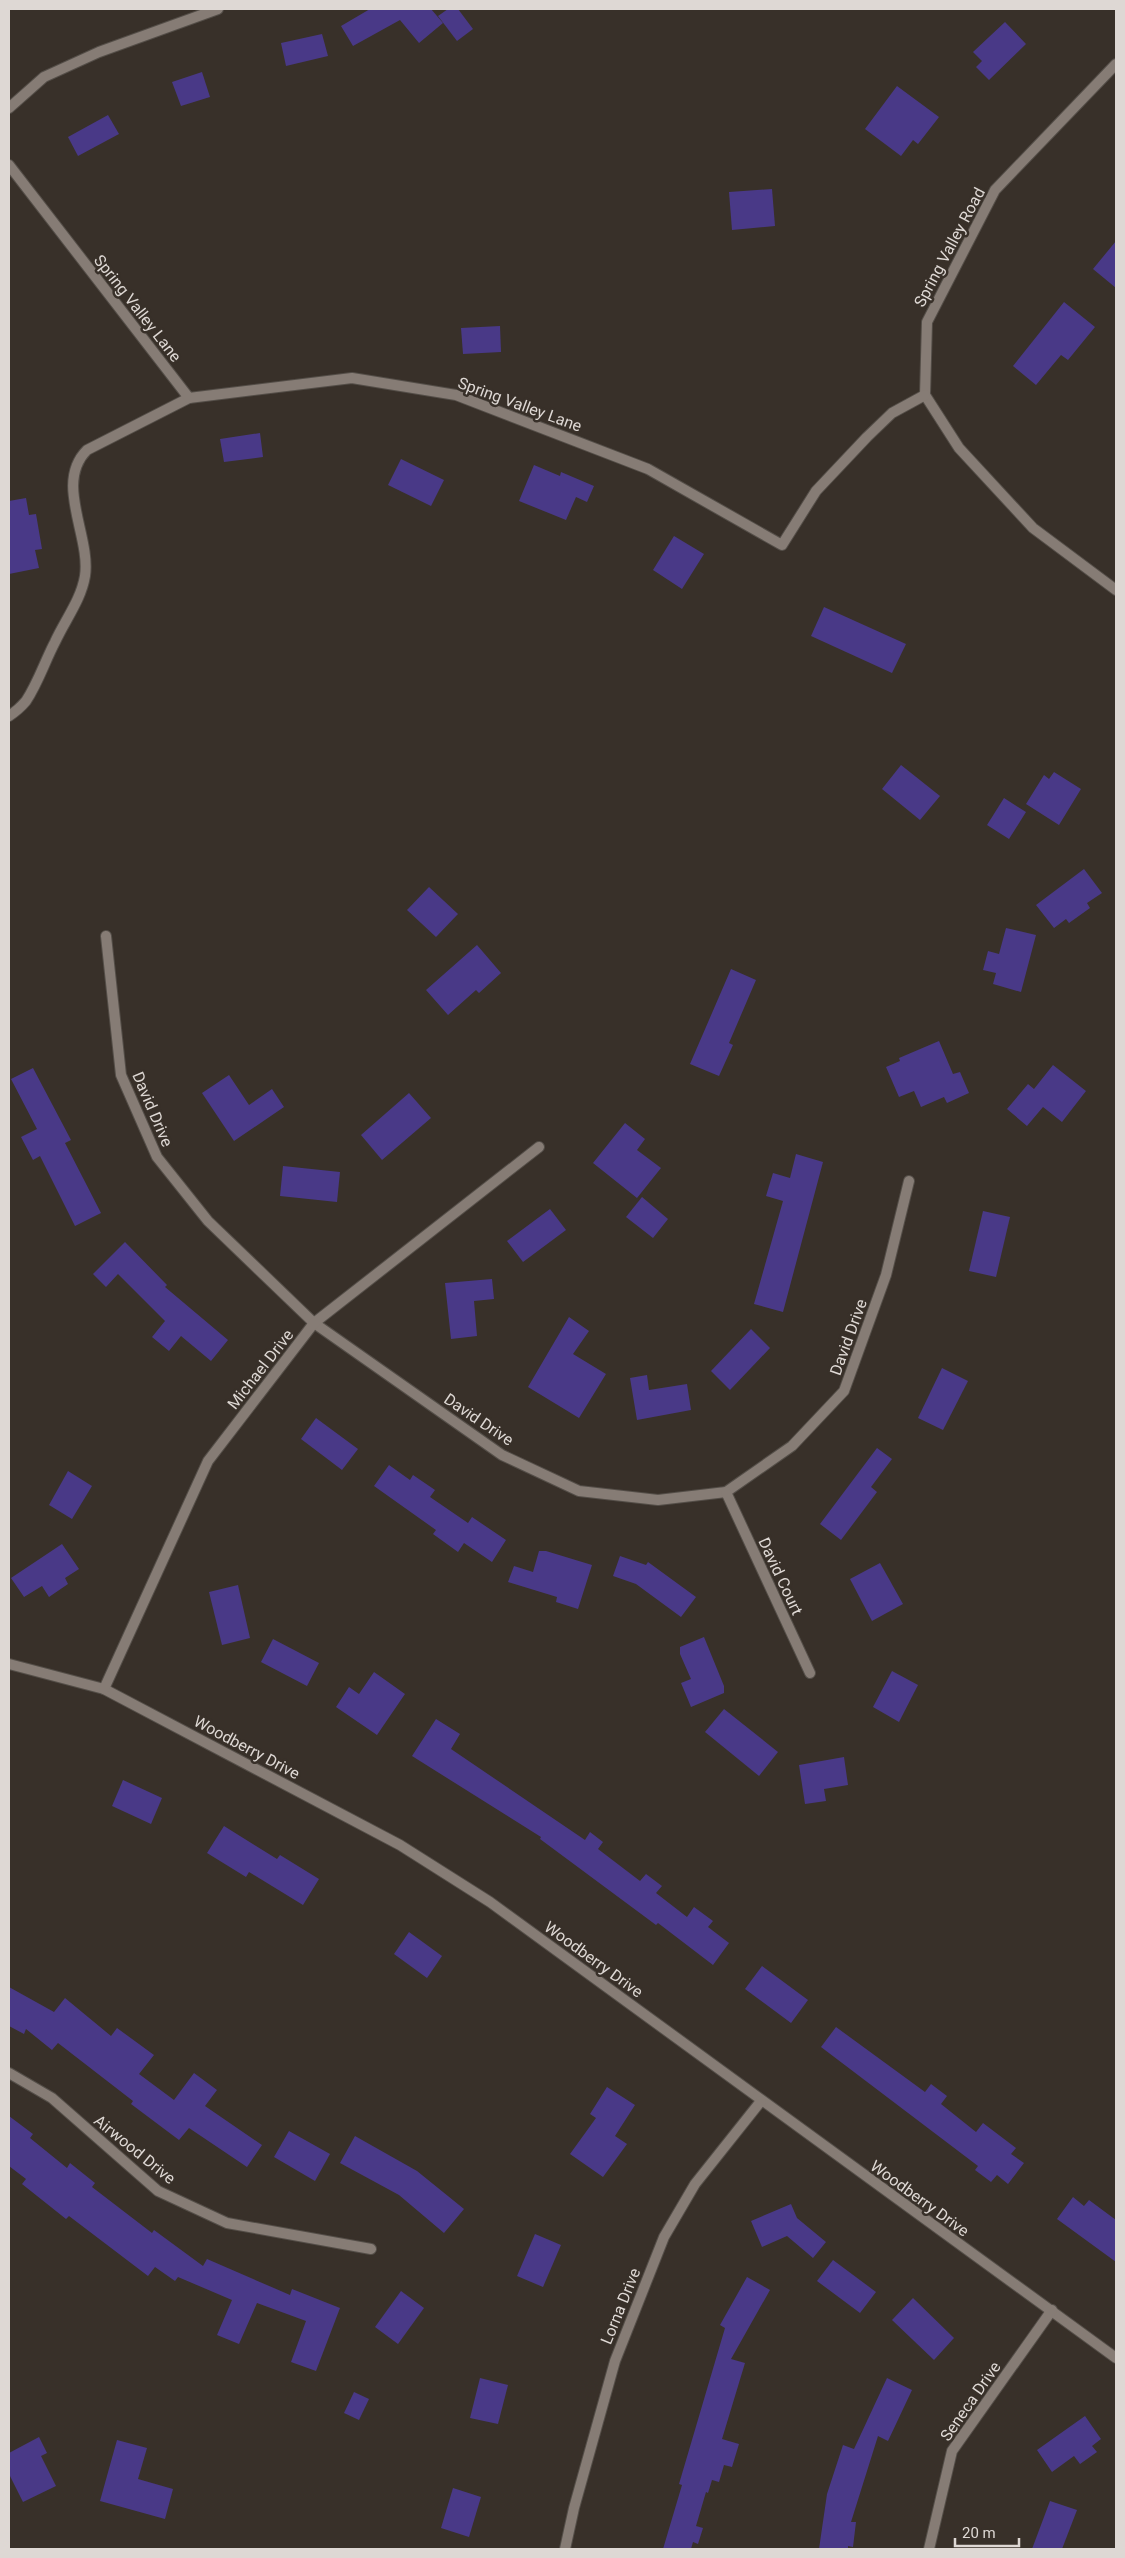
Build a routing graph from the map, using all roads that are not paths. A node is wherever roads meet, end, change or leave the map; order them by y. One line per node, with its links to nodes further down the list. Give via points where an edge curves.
1 (218, 9): 3 (street, via 99,52 44,78)
2 (1116, 64): 5 (street, Spring Valley Road, via 995,190 927,322)
3 (9, 108)
4 (9, 165): 6 (street, Spring Valley Lane)
5 (925, 395): 6 (street, Spring Valley Lane, via 892,413 867,437 816,491 782,545 648,469 456,395 352,378); 7 (street, via 959,448 1033,528)
6 (189, 398): 8 (street, via 87,450 79,459 74,468 74,487 85,576 78,601 26,700)
7 (1116, 590)
8 (9, 716)
9 (106, 936): 12 (street, David Drive, via 121,1075 157,1157 208,1221)
10 (539, 1147): 12 (street, Michael Drive)
11 (909, 1181): 13 (street, David Drive, via 886,1275 844,1390 792,1446)
12 (314, 1323): 13 (street, David Drive, via 502,1455 579,1491 658,1500); 16 (street, Michael Drive, via 208,1461)
13 (726, 1492): 15 (street, David Court)
14 (9, 1664): 16 (street, Woodberry Drive)
15 (810, 1673)
16 (104, 1689): 18 (street, Woodberry Drive, via 400,1845 490,1902)
17 (9, 2073): 19 (street, Airwood Drive, via 52,2098 158,2191 227,2222)
18 (761, 2100): 20 (street, Woodberry Drive); 22 (street, Lorna Drive, via 695,2184 664,2237 615,2361)
19 (371, 2249)
20 (1052, 2310): 21 (street, Woodberry Drive); 23 (street, Seneca Drive, via 952,2451)
21 (1116, 2358)
22 (565, 2549)
23 (929, 2549)

